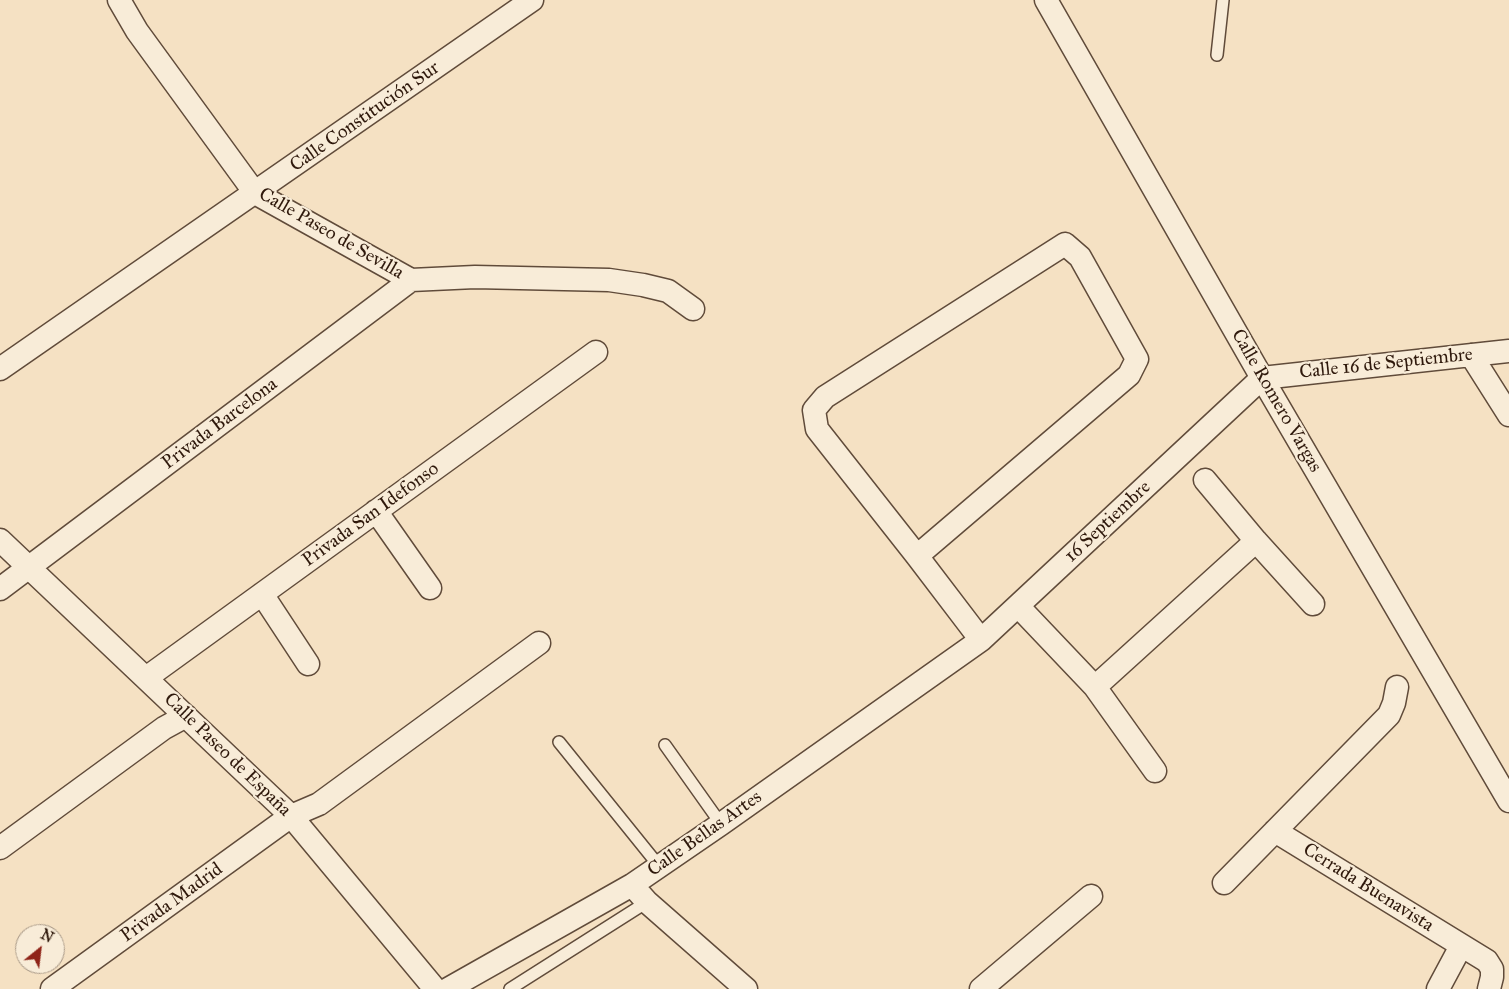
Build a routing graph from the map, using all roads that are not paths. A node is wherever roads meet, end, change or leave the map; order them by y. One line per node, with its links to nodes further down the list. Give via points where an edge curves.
1 (119, 0): 6 (street, Calle Paseo de Sevilla, via 137,32)
2 (532, 0): 6 (street, Calle Constitución Sur)
3 (1046, 0): 13 (street, Calle Romero Vargas)
4 (1223, 0): 5 (lane)
5 (1218, 56)
6 (255, 193): 7 (street, Calle Paseo de Sevilla); 12 (street, Calle Constitución Sur)
7 (411, 280): 8 (street, Calle Paseo de Sevilla, via 475,277 609,280 668,291); 20 (street, Privada Barcelona)
8 (693, 310)
9 (1509, 351): 11 (street, Calle 16 de Septiembre)
10 (596, 352): 16 (street, Privada San Idefonso)
11 (1471, 355): 13 (street, Calle 16 de Septiembre); 14 (street)
12 (0, 369)
13 (1262, 378): 25 (street, 16 Septiembre); 37 (street, Calle Romero Vargas)
14 (1509, 415)
15 (1205, 480): 18 (street)
16 (376, 511): 21 (street); 23 (street, Privada San Idefonso)
17 (0, 540): 20 (street, Calle Paseo de España)
18 (1256, 542): 24 (street); 31 (street)
19 (917, 556): 19 (street, via 1129,374 1137,359 1080,256 1065,244 825,397 814,410 817,429); 26 (street)
20 (29, 568): 22 (street, Privada Barcelona); 30 (street, Calle Paseo de España)
21 (430, 588)
22 (0, 589)
23 (262, 594): 29 (street); 30 (street, Privada San Idefonso)
24 (1313, 604)
25 (1018, 606): 26 (street, 16 Septiembre); 31 (street)
26 (981, 640): 28 (street, 16 Septiembre)
27 (539, 643): 38 (street, Privada Madrid, via 319,804)
28 (950, 662): 39 (street, Calle Bellas Artes)
29 (308, 664)
30 (146, 678): 33 (street, Calle Paseo de España)
31 (1095, 687): 36 (street)
32 (1397, 687): 40 (street, via 1389,715)
33 (186, 716): 38 (street, Calle Paseo de España); 41 (street, via 164,728)
34 (559, 742): 42 (lane)
35 (665, 745): 39 (lane)
36 (1155, 771)
37 (1509, 801)
38 (292, 816): 49 (street, Privada Madrid); 50 (street, Calle Paseo de España)
39 (721, 824): 42 (street, Calle Bellas Artes)
40 (1275, 831): 43 (street); 47 (street, Cerrada Buenavista)
41 (0, 848)
42 (659, 866): 44 (street, Calle Bellas Artes)
43 (1224, 883)
44 (632, 885): 46 (street); 51 (street, Calle Bellas Artes)
45 (1091, 896): 53 (street)
46 (647, 902): 48 (street); 52 (lane)
47 (1461, 946): 54 (street); 55 (street, Cerrada Buenavista, via 1487,961 1492,969)
48 (744, 988)
49 (52, 989)
50 (435, 989)
51 (448, 989)
52 (510, 989)
53 (981, 989)
54 (1438, 989)
55 (1489, 989)

